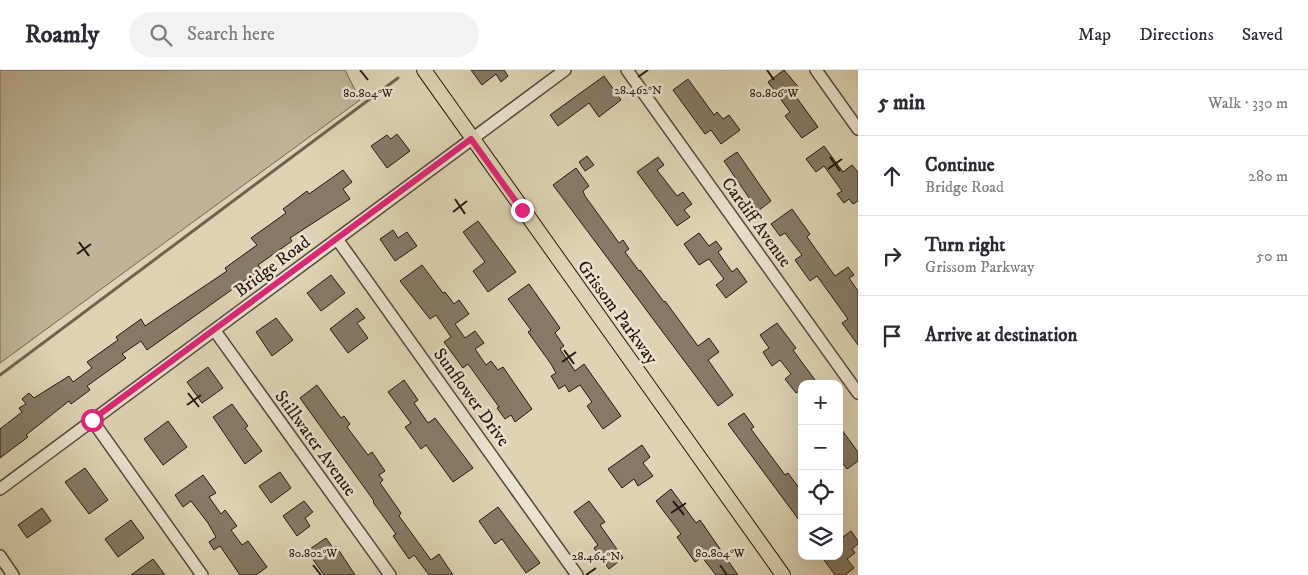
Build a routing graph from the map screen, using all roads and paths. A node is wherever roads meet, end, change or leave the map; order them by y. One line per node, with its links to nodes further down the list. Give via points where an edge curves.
1 (424, 70): 6 (main road, Grissom Parkway)
2 (565, 70): 6 (street, Bridge Road)
3 (627, 70): 9 (street, Cardiff Avenue)
4 (816, 70): 5 (street)
5 (858, 129)
6 (471, 139): 7 (street, Bridge Road); 17 (main road, Grissom Parkway)
7 (338, 239): 8 (street, Bridge Road); 16 (street, Sunflower Drive)
8 (215, 331): 10 (street, Bridge Road); 15 (street, Stillwater Avenue)
9 (858, 393)
10 (92, 420): 11 (street, Bridge Road); 14 (street)
11 (0, 489)
12 (0, 556): 13 (street)
13 (13, 575)
14 (202, 575)
15 (390, 575)
16 (577, 575)
17 (783, 575)

